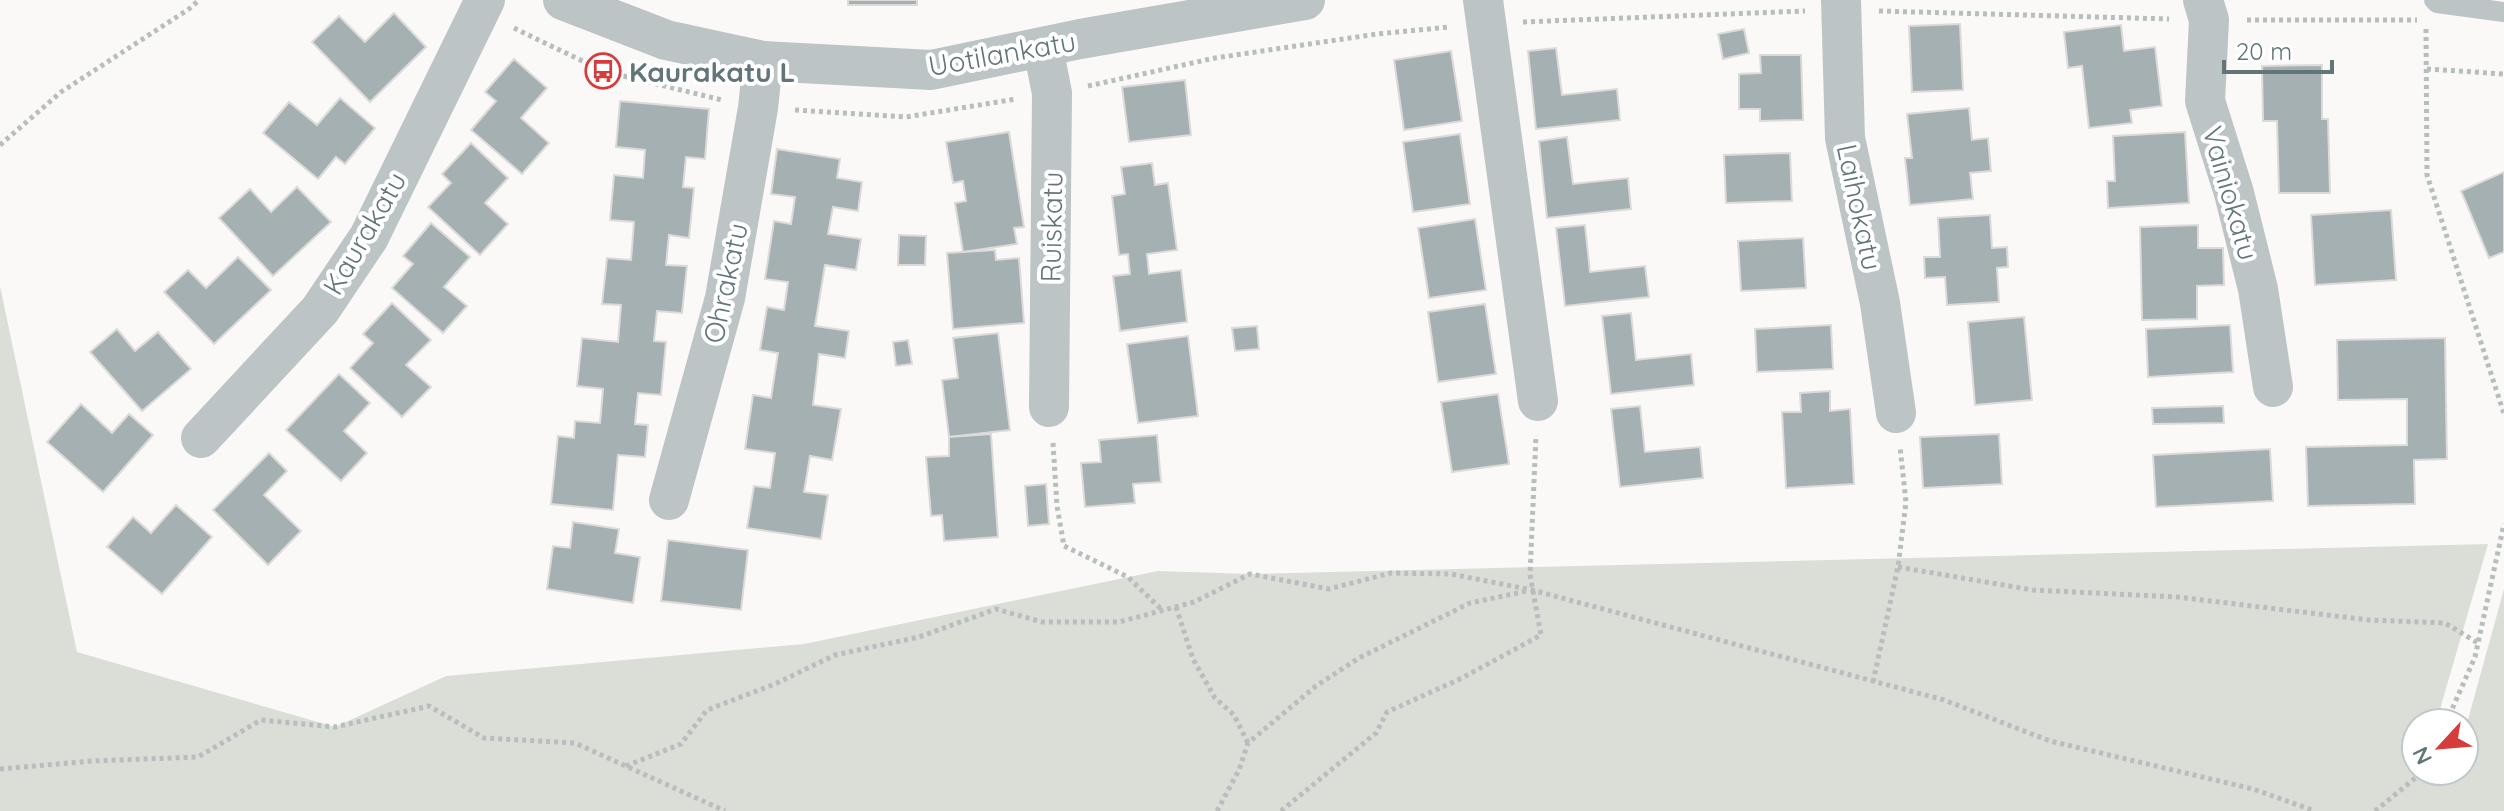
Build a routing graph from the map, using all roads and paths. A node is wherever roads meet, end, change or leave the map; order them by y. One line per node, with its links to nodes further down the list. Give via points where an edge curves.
1 (199, 0): 16 (path, via 61,92)
2 (563, 0): 11 (street, Uotilankatu, via 666,40)
3 (1305, 0): 10 (street, Uotilankatu)
4 (2434, 0): 9 (lane)
5 (1842, 5): 7 (path); 8 (path); 20 (street, Laihokatu, via 1845,138 1880,303)
6 (483, 6): 15 (path, via 603,71); 22 (street, Kaurakatu, via 369,237 320,310)
7 (2206, 10): 12 (path, via 2426,20); 17 (street, Vainiokatu, via 2205,101 2258,289)
8 (1484, 12): 14 (path, via 1215,58); 18 (street)
9 (2504, 12)
10 (1043, 48): 11 (street, Uotilankatu, via 931,70); 14 (street, Ruiskatu)
11 (763, 61): 15 (street, Ohrakatu)
12 (2427, 69): 13 (path); 21 (path, via 2427,175)
13 (2504, 74)
14 (1052, 93): 15 (path, via 906,117); 19 (street, Ruiskatu)
15 (758, 108): 23 (street, Ohrakatu, via 725,298)
16 (0, 145)
17 (2273, 387)
18 (1538, 401): 26 (path)
19 (1049, 407): 28 (path, via 1064,546 1128,577)
20 (1896, 413): 25 (path, via 1906,502)
21 (2504, 414)
22 (201, 438)
23 (669, 500)
24 (2504, 524): 29 (path)
25 (1898, 567): 29 (path, via 2033,590 2177,597 2369,620 2445,623); 30 (path)
26 (1532, 590): 27 (path, via 1451,574 1391,573 1329,589 1250,574); 30 (path); 32 (path, via 1470,603 1359,658); 38 (path, via 1541,635 1387,712 1376,733)
27 (1176, 607): 28 (path); 32 (path, via 1193,659)
28 (1163, 610): 33 (path, via 1119,622 1042,622 996,609 919,637 835,655 707,710 681,744)
29 (2478, 643): 31 (path)
30 (1873, 682): 39 (path, via 1944,700 2050,741 2253,789)
31 (2453, 707)
32 (1248, 743): 37 (path)
33 (626, 766): 34 (path, via 575,743 484,738 429,706 335,727 261,720 198,757); 36 (path)
34 (0, 769)
35 (2404, 787): 40 (path)
36 (725, 811)
37 (1217, 811)
38 (1281, 811)
39 (2315, 811)
40 (2375, 811)

